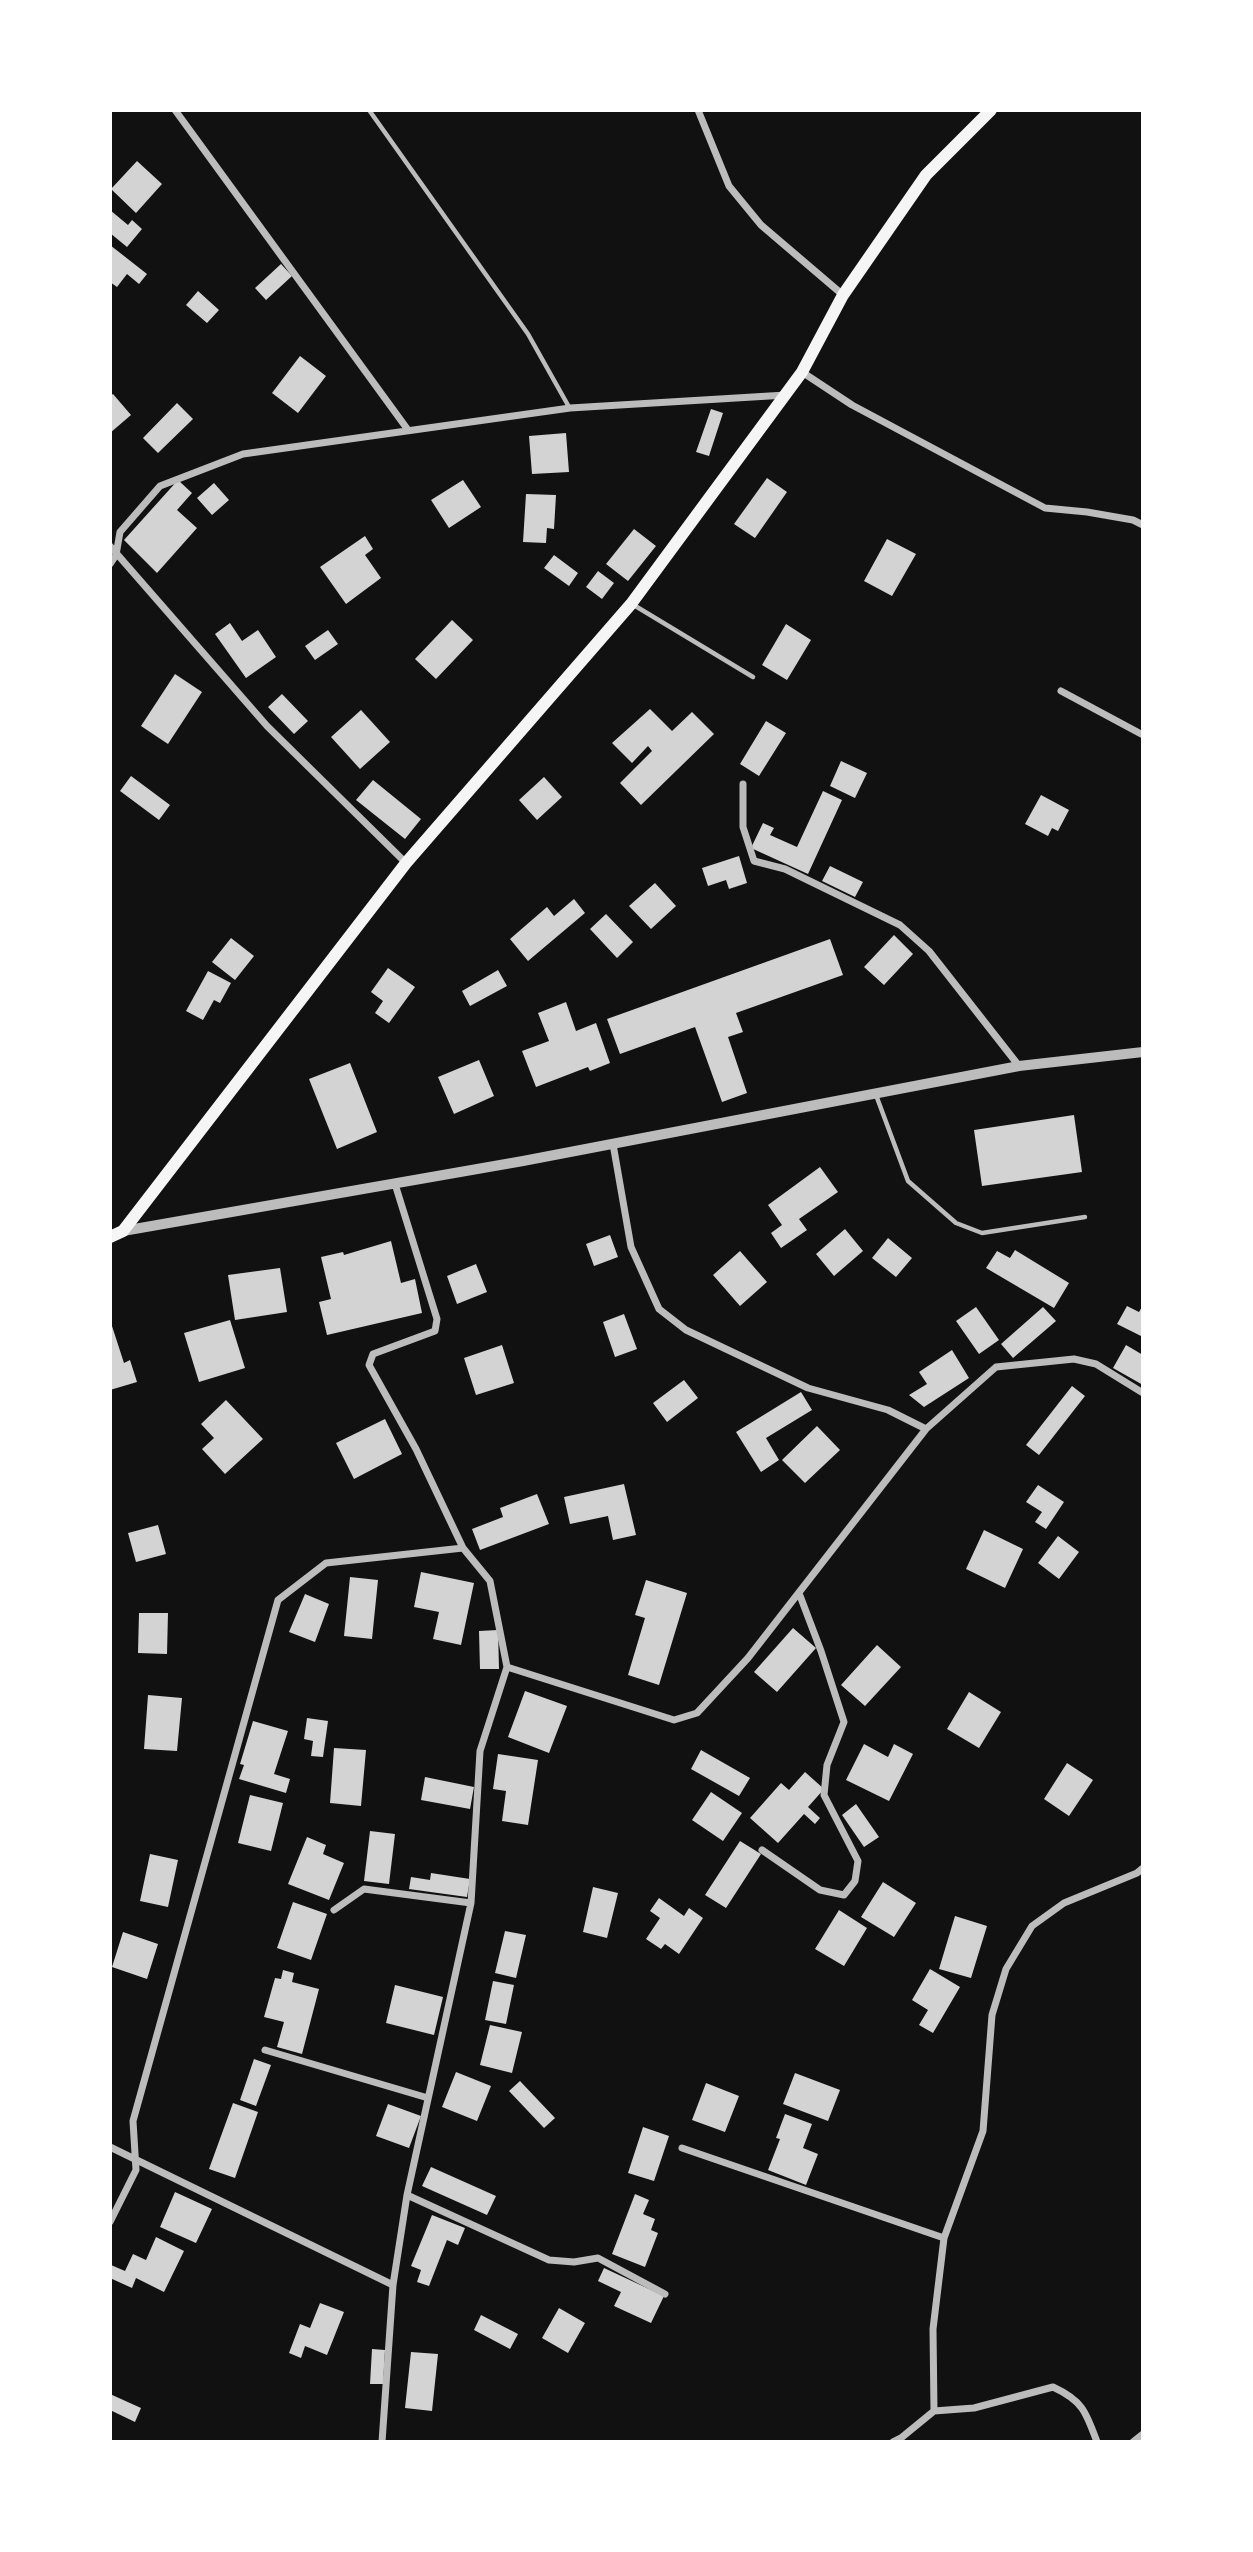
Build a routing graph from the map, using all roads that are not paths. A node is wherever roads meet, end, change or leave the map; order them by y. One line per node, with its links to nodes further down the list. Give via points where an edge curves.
1 (175, 110): 9 (street)
2 (369, 110): 8 (lane, via 528,334)
3 (698, 110): 5 (street, via 729,186 761,225)
4 (990, 110): 5 (main road, via 926,175)
5 (843, 295): 6 (main road)
6 (802, 372): 7 (main road); 10 (street, via 852,405 1045,508)
7 (786, 395): 8 (street); 14 (main road)
8 (569, 408): 9 (street)
9 (408, 430): 12 (street, via 243,454 160,485 120,532)
10 (1143, 525)
11 (110, 546): 12 (street)
12 (113, 555): 13 (street); 19 (street, via 267,726)
13 (110, 564)
14 (631, 604): 15 (lane); 19 (main road)
15 (753, 677)
16 (1061, 691): 17 (street)
17 (1143, 735)
18 (743, 784): 21 (street, via 743,827 754,861 785,869 900,925 929,951)
19 (406, 863): 26 (main road)
20 (1143, 1052): 21 (street)
21 (1019, 1066): 22 (street)
22 (876, 1095): 23 (street); 25 (lane, via 908,1181 956,1223 982,1233)
23 (612, 1144): 24 (street); 28 (street, via 631,1247 659,1309 686,1330 807,1388 888,1410)
24 (396, 1184): 26 (street); 29 (street, via 437,1319 435,1331 373,1354 369,1365)
25 (1085, 1217)
26 (116, 1234)
27 (1143, 1393): 28 (street, via 1096,1364 1074,1359 996,1367)
28 (926, 1429): 30 (street)
29 (463, 1548): 31 (street, via 490,1581); 40 (street, via 326,1563 278,1600 133,2121)
30 (799, 1593): 31 (street, via 697,1713 674,1720); 32 (street, via 844,1722 827,1765 824,1795 858,1861 855,1881 844,1895 820,1890)
31 (507, 1667): 34 (street, via 480,1751)
32 (762, 1850)
33 (1143, 1868): 43 (street, via 1064,1903 1032,1926 1006,1969 992,2015 983,2131)
34 (471, 1903): 35 (street, via 364,1889); 37 (street)
35 (334, 1910)
36 (265, 2050): 37 (street)
37 (428, 2098): 41 (street)
38 (110, 2147): 40 (street)
39 (682, 2148): 43 (street)
40 (136, 2160): 42 (street, via 136,2170); 44 (street)
41 (407, 2195): 44 (street); 45 (street, via 549,2260 598,2258)
42 (110, 2222)
43 (944, 2238): 46 (street, via 933,2329)
44 (393, 2285): 48 (street)
45 (665, 2294)
46 (934, 2411): 49 (street); 50 (street, via 974,2407 1053,2386 1072,2396 1087,2414)
47 (1143, 2434): 51 (street)
48 (382, 2442)
49 (893, 2442)
50 (1097, 2442)
51 (1133, 2442)

